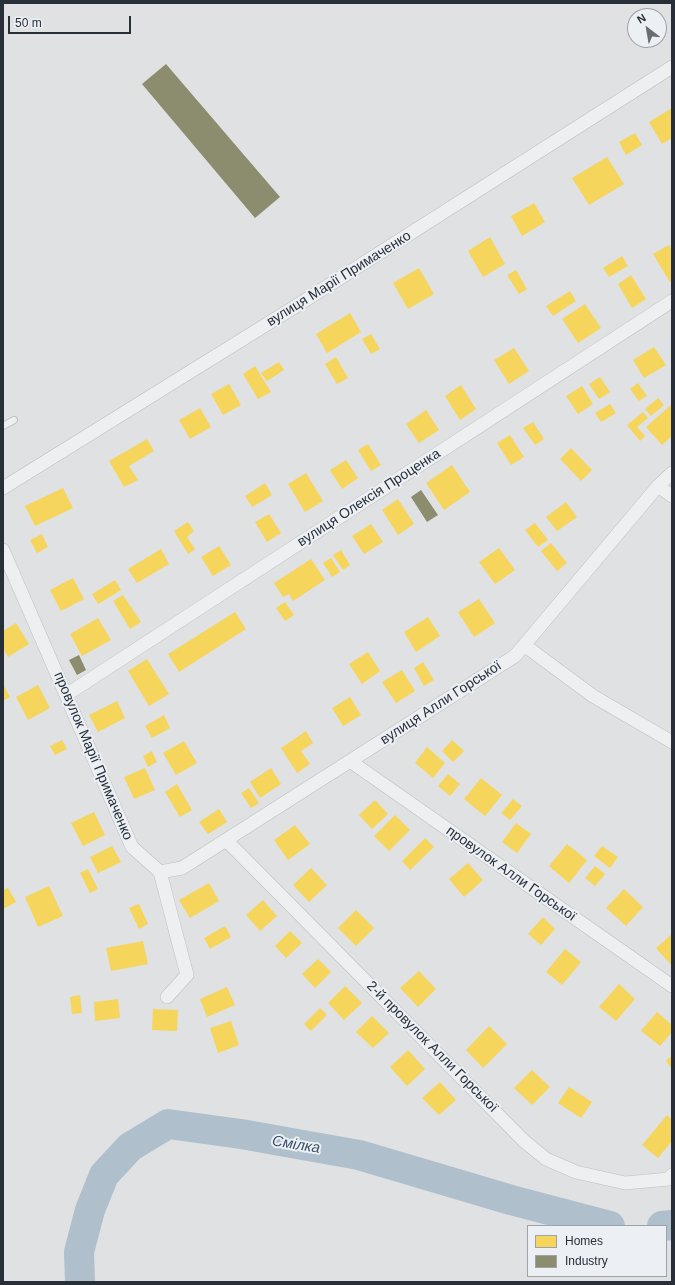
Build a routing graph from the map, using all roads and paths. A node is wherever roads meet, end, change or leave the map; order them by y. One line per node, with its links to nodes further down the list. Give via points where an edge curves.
1 (672, 67): 7 (street, вулиця Марії Примаченко, via 294,308)
2 (672, 301): 11 (street, вулиця Олексія Проценка)
3 (14, 420): 4 (lane)
4 (3, 426)
5 (672, 473): 6 (street, вулиця Алли Горської)
6 (658, 486): 8 (street); 10 (street, вулиця Алли Горської)
7 (3, 488)
8 (672, 496)
9 (3, 550): 11 (street, провулок Марії Примаченко)
10 (524, 646): 12 (street, via 593,696); 13 (street, вулиця Алли Горської, via 515,656)
11 (66, 695): 15 (street, провулок Марії Примаченко, via 132,847)
12 (672, 742)
13 (350, 761): 14 (street, вулиця Алли Горської); 16 (street, провулок Алли Горської)
14 (226, 840): 15 (street, вулиця Алли Горської, via 182,868); 18 (street, 2-й провулок Алли Горської, via 519,1135 546,1159 576,1172 625,1183 669,1179)
15 (160, 872): 17 (street, via 188,975)
16 (672, 986)
17 (167, 997)
18 (672, 1175)

